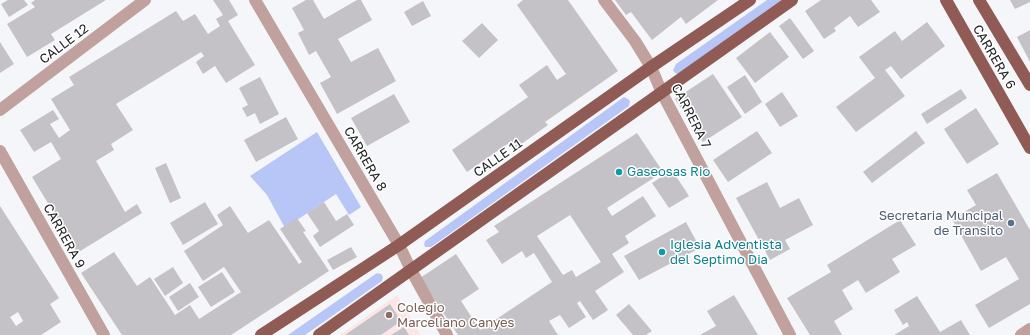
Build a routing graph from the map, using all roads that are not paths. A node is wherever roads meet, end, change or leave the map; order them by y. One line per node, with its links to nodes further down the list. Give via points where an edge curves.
1 (145, 0): 11 (street, CALLE 12)
2 (256, 0): 14 (street, CARRERA 8)
3 (604, 0): 8 (street, CARRERA 7)
4 (750, 0): 8 (main road, CALLE 11)
5 (792, 0): 10 (main road)
6 (946, 0): 12 (main road, CARRERA 6)
7 (979, 0): 9 (main road, CARRERA 6)
8 (652, 67): 10 (street, CARRERA 7); 14 (main road, CALLE 11)
9 (1030, 85)
10 (662, 93): 15 (main road); 21 (street, CARRERA 7)
11 (0, 110)
12 (1030, 148)
13 (0, 151): 17 (street, CARRERA 9)
14 (399, 245): 15 (street, CARRERA 8); 18 (main road, CALLE 11)
15 (411, 270): 19 (main road); 20 (street, CARRERA 8)
16 (1030, 330): 22 (street)
17 (104, 335)
18 (261, 335)
19 (319, 335)
20 (447, 335)
21 (790, 335)
22 (1021, 335)

